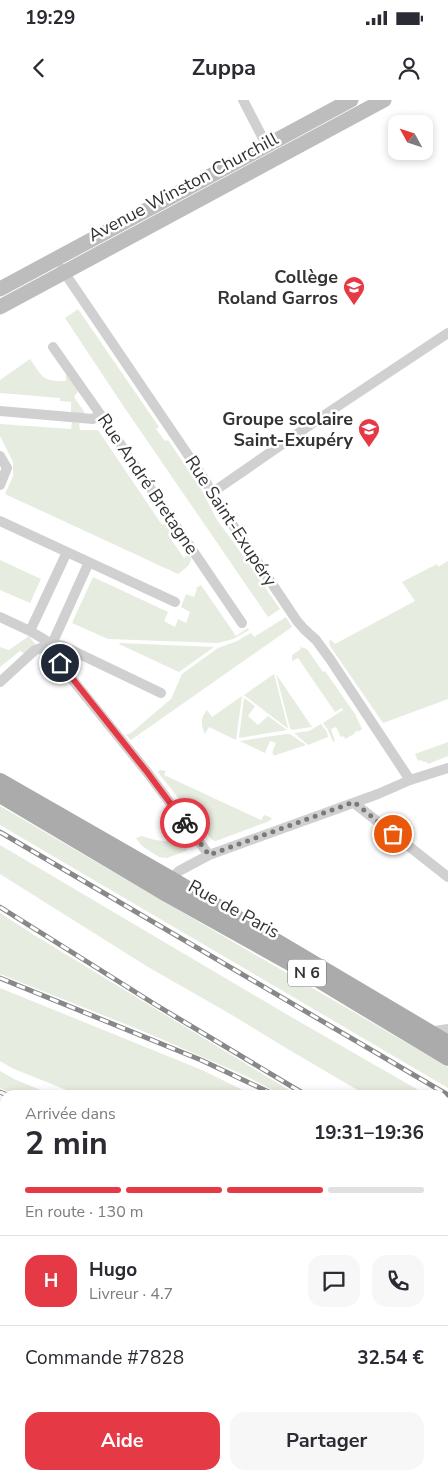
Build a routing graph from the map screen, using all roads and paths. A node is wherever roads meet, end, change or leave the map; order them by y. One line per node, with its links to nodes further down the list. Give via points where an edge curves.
1 (243, 100): 4 (street)
2 (351, 100): 4 (main road, Avenue Winston Churchill)
3 (384, 100): 6 (main road, Avenue Winston Churchill)
4 (267, 146): 5 (main road, Avenue Winston Churchill)
5 (56, 258): 6 (street, Rue Saint-Exupéry); 7 (main road, Avenue Winston Churchill)
6 (64, 273): 8 (main road, Avenue Winston Churchill); 15 (street, Rue Saint-Exupéry)
7 (0, 289)
8 (0, 307)
9 (448, 333): 15 (street)
10 (52, 347): 12 (street, Rue André Bretagne)
11 (0, 411): 12 (street, via 92,419)
12 (100, 414): 21 (street, Rue André Bretagne)
13 (1, 459): 14 (street, via 7,468)
14 (0, 485)
15 (213, 492): 27 (street, Rue Saint-Exupéry, via 297,621 330,659)
16 (0, 521): 17 (street)
17 (67, 552): 18 (street); 22 (street)
18 (88, 562): 19 (street); 23 (street)
19 (175, 602)
20 (0, 617): 22 (street)
21 (242, 623)
22 (30, 631): 23 (street)
23 (52, 644): 24 (street, via 35,650); 25 (street); 31 (street, via 53,653 60,663)
24 (0, 682)
25 (160, 693)
26 (448, 768): 27 (street)
27 (410, 780): 30 (street)
28 (0, 781): 33 (main road, Rue de Paris / N 6)
29 (0, 796): 33 (main road, Rue de Paris / N 6)
30 (354, 802): 31 (street); 32 (street)
31 (209, 855): 33 (street, via 179,871)
32 (448, 878)
33 (167, 885): 35 (main road, Rue de Paris / N 6); 37 (main road, Rue de Paris / N 6)
34 (448, 1029): 35 (street)
35 (429, 1032): 36 (main road, Rue de Paris / N 6)
36 (448, 1043)
37 (448, 1058)

